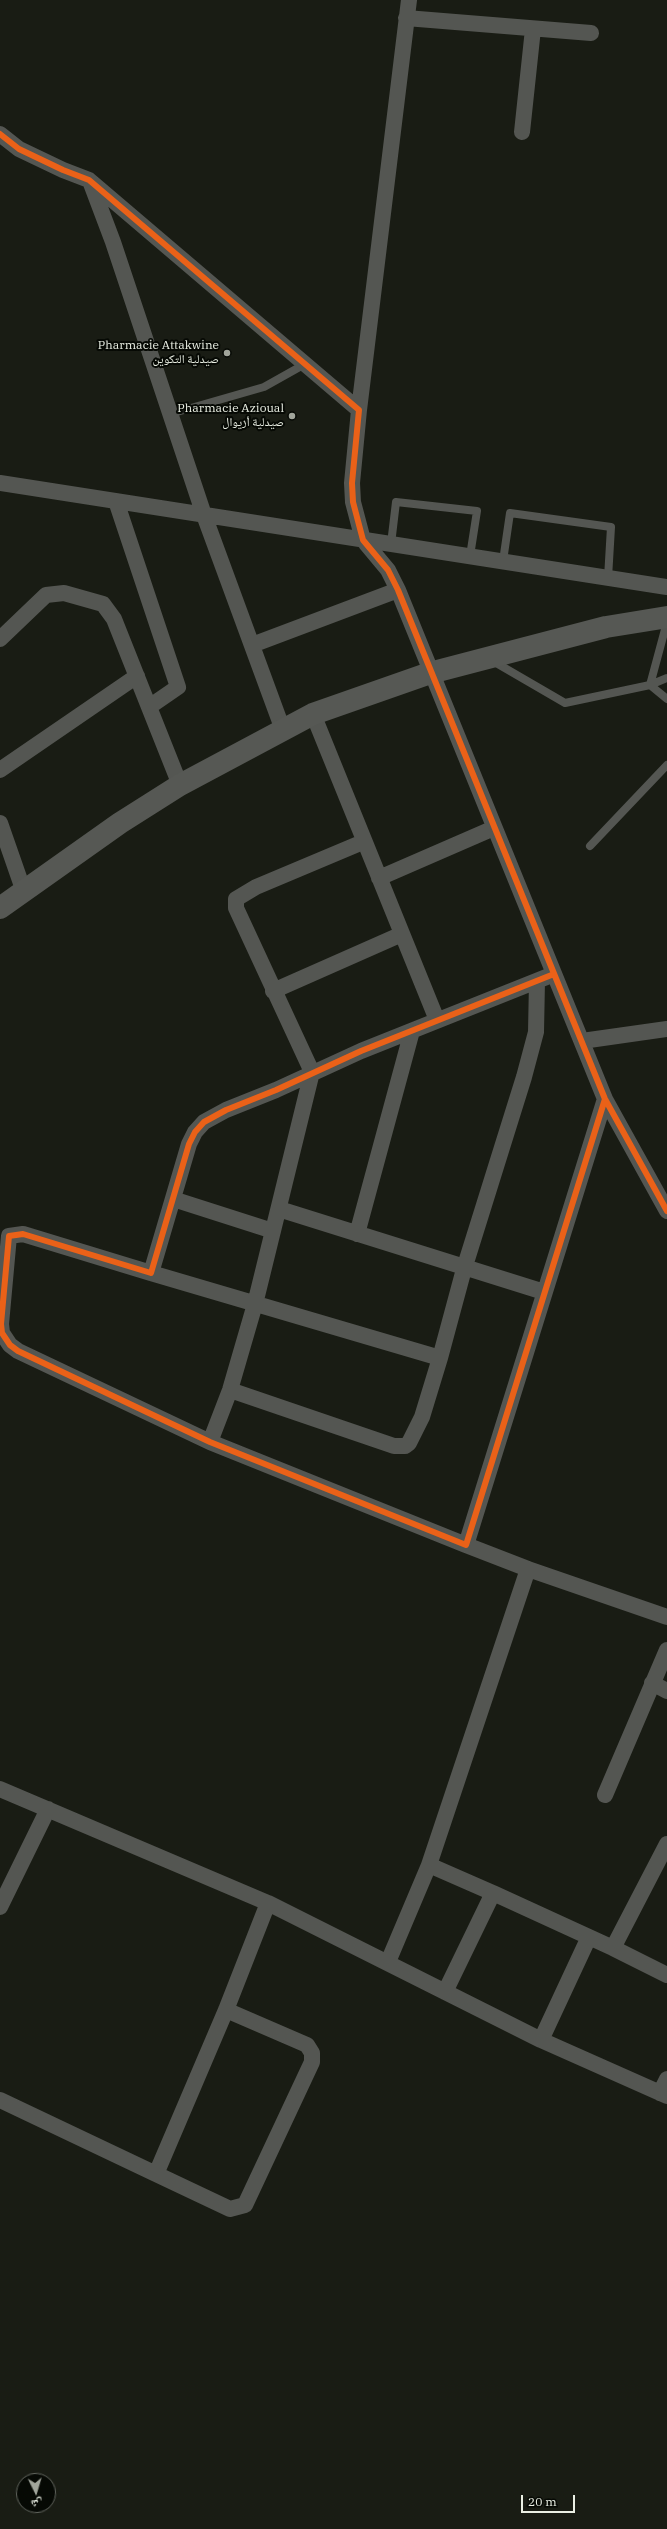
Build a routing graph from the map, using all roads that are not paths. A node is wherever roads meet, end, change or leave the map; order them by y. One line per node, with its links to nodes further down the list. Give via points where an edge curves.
1 (408, 0): 2 (street)
2 (406, 18): 3 (street); 9 (street)
3 (532, 29): 4 (street); 5 (street)
4 (591, 33)
5 (522, 132)
6 (0, 134): 7 (street, via 19,148)
7 (89, 180): 8 (street); 10 (street, via 113,242)
8 (305, 364): 9 (street); 10 (lane, via 264,386)
9 (359, 410): 15 (street, via 352,482 353,502)
10 (170, 414): 14 (street)
11 (6, 484): 12 (street); 13 (street)
12 (0, 497)
13 (116, 501): 14 (street); 32 (street, via 178,687)
14 (204, 515): 15 (street); 25 (street)
15 (363, 540): 16 (street); 21 (street, via 388,570)
16 (391, 544): 17 (street); 17 (lane, via 396,502 477,511)
17 (470, 556): 18 (street)
18 (503, 561): 19 (street); 19 (lane, via 510,513 611,527)
19 (608, 578): 20 (street)
20 (667, 587)
21 (398, 590): 25 (street); 27 (street)
22 (667, 617): 26 (main road, via 606,627)
23 (667, 622): 30 (lane)
24 (0, 639): 28 (street, via 46,595 64,593 97,601 107,608 114,619)
25 (252, 645): 34 (street)
26 (487, 658): 27 (main road); 30 (lane, via 566,703)
27 (430, 673): 33 (main road); 39 (street)
28 (136, 676): 32 (street); 36 (street)
29 (667, 678): 30 (lane)
30 (650, 685): 31 (lane)
31 (667, 699)
32 (149, 707): 37 (street)
33 (313, 714): 34 (main road); 40 (street)
34 (283, 730): 37 (main road)
35 (667, 765): 41 (lane)
36 (0, 770)
37 (180, 785): 43 (main road)
38 (0, 823): 43 (street)
39 (494, 828): 42 (street); 46 (street)
40 (363, 842): 42 (street); 48 (street, via 256,887 236,899 236,908)
41 (590, 846)
42 (379, 878): 45 (street)
43 (23, 889): 44 (main road)
44 (1, 904)
45 (402, 934): 48 (street); 49 (street)
46 (554, 974): 47 (street); 52 (street)
47 (537, 981): 49 (street); 60 (street, via 536,1032)
48 (273, 991): 53 (street)
49 (438, 1020): 51 (street)
50 (667, 1029): 52 (street)
51 (412, 1031): 53 (street); 59 (street)
52 (582, 1041): 54 (street)
53 (312, 1072): 55 (street, via 204,1122 189,1144); 56 (street)
54 (605, 1099): 57 (street); 62 (street)
55 (173, 1199): 58 (street); 61 (street)
56 (279, 1209): 58 (street); 59 (street)
57 (667, 1211)
58 (273, 1231): 63 (street)
59 (358, 1234): 60 (street)
60 (464, 1269): 62 (street); 64 (street)
61 (152, 1273): 63 (street); 66 (street, via 23,1234 14,1234 7,1240 2,1333 18,1351)
62 (544, 1292): 67 (street)
63 (255, 1304): 64 (street); 65 (street)
64 (440, 1358): 65 (street, via 416,1430 406,1446 394,1446)
65 (230, 1390): 66 (street)
66 (210, 1442): 67 (street)
67 (466, 1545): 68 (street)
68 (528, 1569): 69 (street); 77 (street)
69 (667, 1617)
70 (667, 1650): 71 (street)
71 (652, 1683): 72 (street); 74 (street)
72 (667, 1691)
73 (0, 1789): 75 (street)
74 (605, 1795)
75 (48, 1809): 79 (street); 80 (street)
76 (667, 1844): 82 (street)
77 (429, 1865): 78 (street); 83 (street)
78 (493, 1893): 81 (street); 85 (street)
79 (268, 1903): 83 (street); 86 (street)
80 (0, 1906)
81 (590, 1937): 82 (street); 87 (street)
82 (613, 1948): 84 (street)
83 (388, 1962): 85 (street)
84 (667, 1975)
85 (445, 1992): 87 (street)
86 (226, 2010): 90 (street); 90 (street, via 307,2045 312,2053 312,2062 245,2205 230,2209)
87 (541, 2040): 88 (street)
88 (665, 2090)
89 (0, 2100): 90 (street)
90 (156, 2174)

